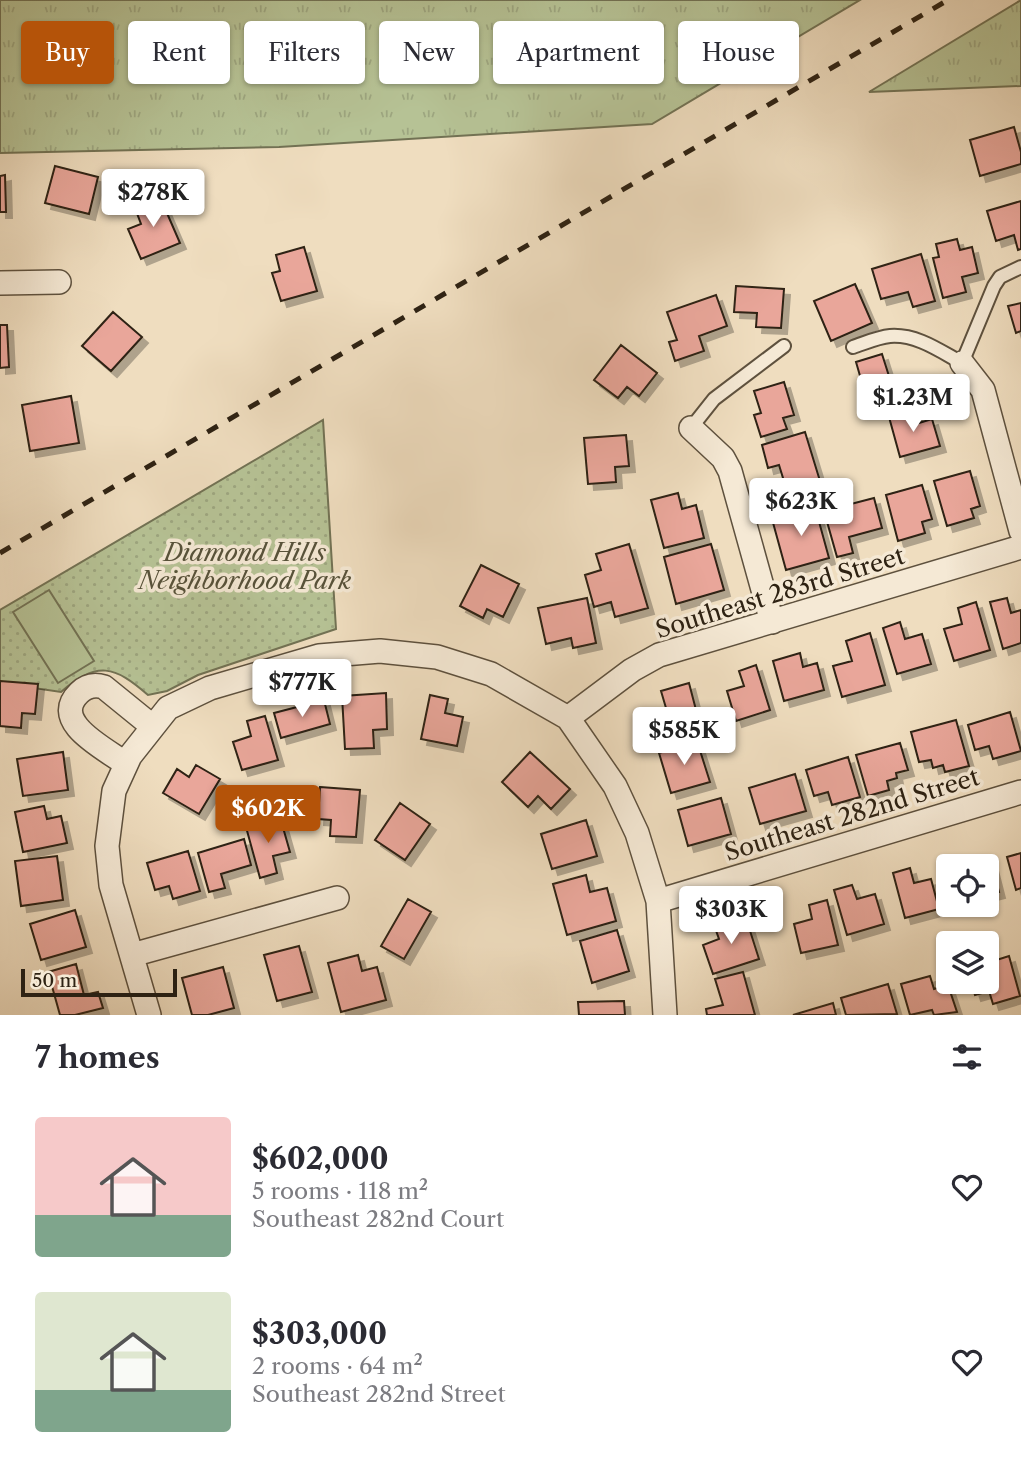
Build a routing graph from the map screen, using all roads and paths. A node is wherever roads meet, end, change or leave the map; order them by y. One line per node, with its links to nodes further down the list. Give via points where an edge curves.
1 (1021, 267): 6 (lane, via 1000,276)
2 (59, 282): 3 (street)
3 (0, 284)
4 (784, 346): 7 (lane, via 714,399)
5 (853, 347): 6 (lane, via 889,336 905,337)
6 (962, 363): 8 (street, via 983,390)
7 (691, 428): 10 (street, via 723,458 730,471)
8 (1021, 531)
9 (1021, 547): 10 (street, Southeast 283rd Street)
10 (772, 622): 11 (street, Southeast 283rd Street, via 659,655)
11 (568, 718): 12 (street, via 491,674 436,657 380,651 319,656 210,688 168,708); 16 (street, via 615,786 637,833)
12 (152, 726): 13 (street); 13 (street, via 96,684 72,700 70,714 75,727)
13 (127, 764): 17 (street, via 114,791 107,846 111,885)
14 (1021, 792): 16 (street, Southeast 282nd Street)
15 (337, 898): 17 (street)
16 (658, 901): 19 (street)
17 (132, 956): 18 (street)
18 (149, 1015)
19 (665, 1015)

